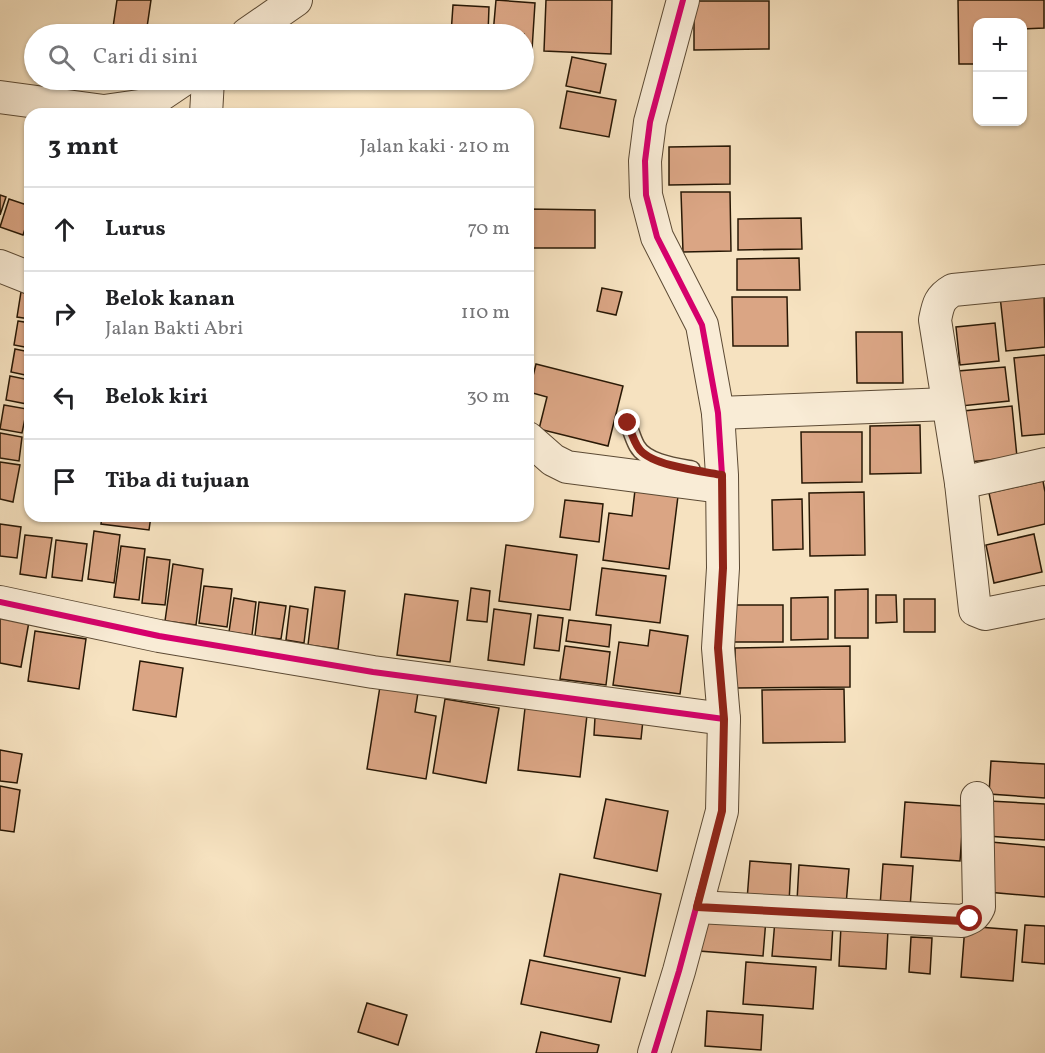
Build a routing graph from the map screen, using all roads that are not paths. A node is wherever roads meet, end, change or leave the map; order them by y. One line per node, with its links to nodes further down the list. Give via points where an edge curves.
1 (296, 0): 3 (street)
2 (683, 0): 12 (street, via 650,122 646,195 657,237 702,326)
3 (261, 24)
4 (168, 90): 8 (street, via 146,105)
5 (207, 90): 9 (street)
6 (0, 97): 7 (street)
7 (82, 108)
8 (125, 108)
9 (206, 108)
10 (1045, 280): 11 (street, via 953,290 944,295 935,320)
11 (948, 404): 12 (street); 17 (street)
12 (718, 413): 16 (street)
13 (628, 423): 16 (lane, via 636,445 652,459)
14 (534, 443): 16 (street, via 567,467)
15 (1045, 464): 17 (street)
16 (721, 481): 20 (street, via 723,568 718,648)
17 (961, 483): 19 (street, via 975,610 985,614)
18 (0, 602): 20 (street, via 159,636 362,670)
19 (1045, 602)
20 (724, 719): 22 (street, via 722,811)
21 (977, 798): 22 (street, via 979,907 970,919)
22 (697, 907): 23 (street)
23 (654, 1053)

